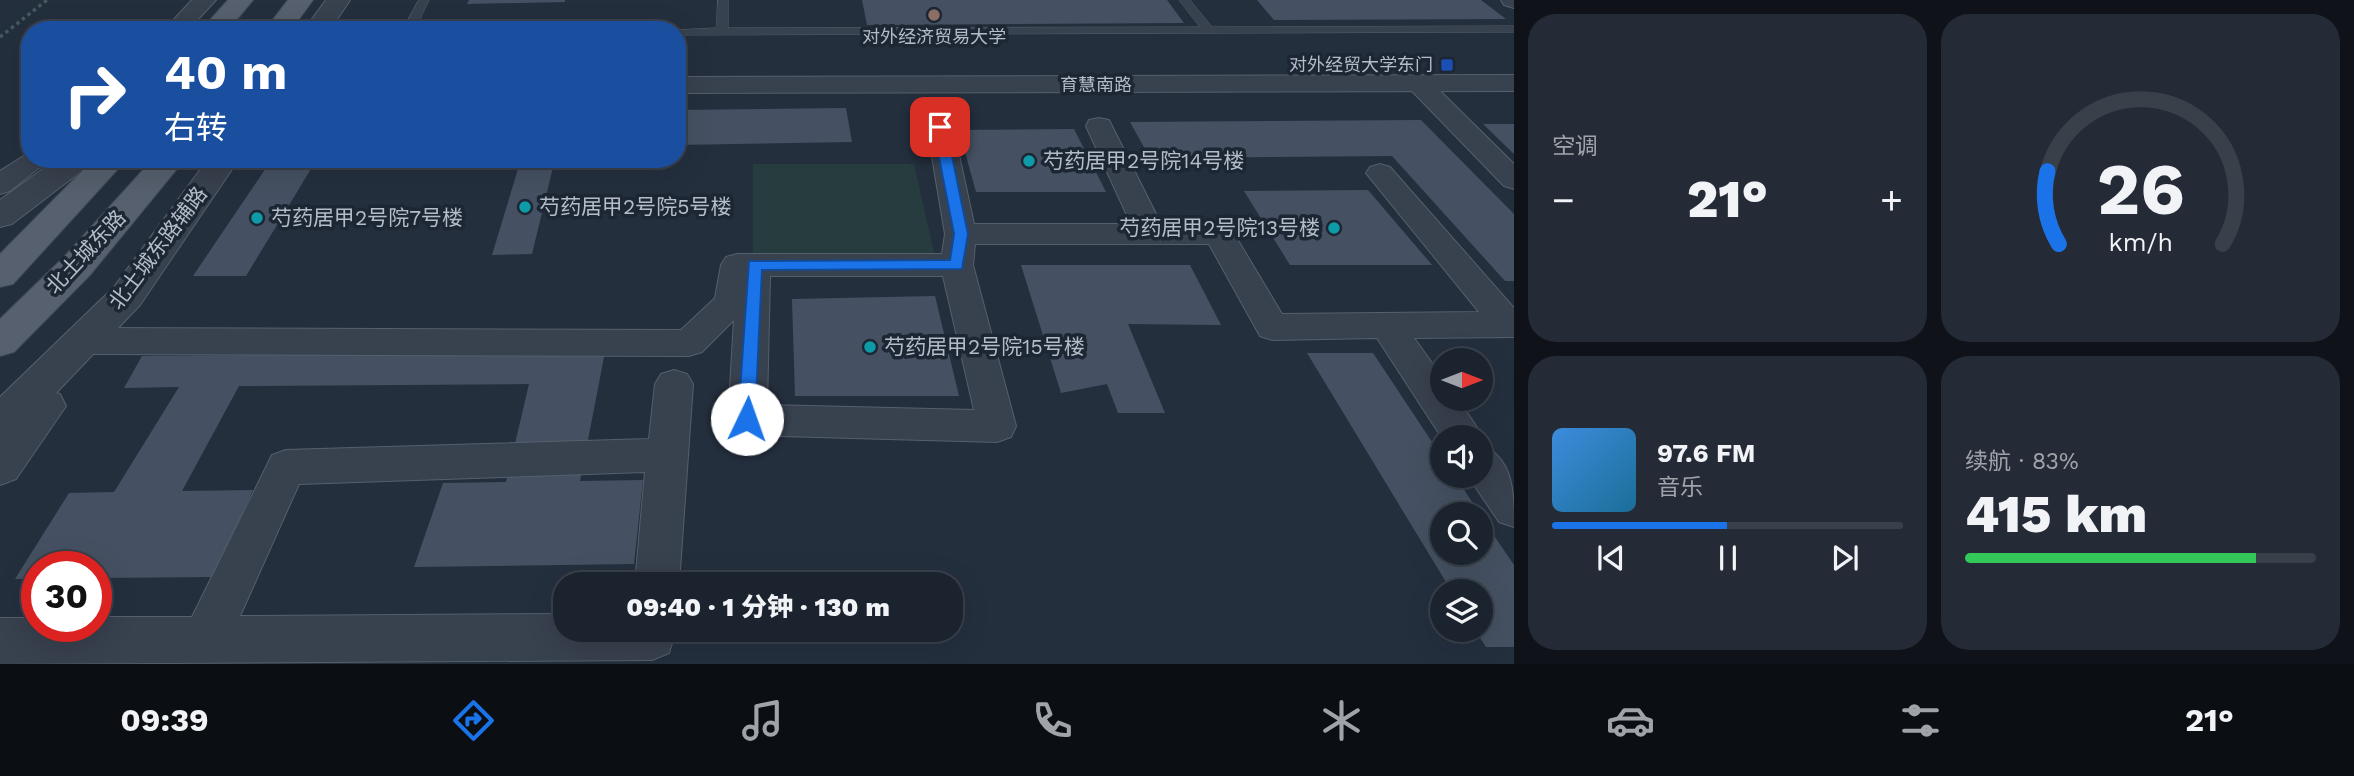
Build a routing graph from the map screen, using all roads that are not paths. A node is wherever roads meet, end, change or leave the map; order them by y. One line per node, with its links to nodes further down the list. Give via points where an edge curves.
1 (205, 0): 8 (street)
2 (241, 0): 9 (main road)
3 (301, 0): 10 (main road)
4 (338, 0): 11 (street)
5 (425, 0): 12 (lane)
6 (723, 0): 16 (lane)
7 (1184, 0): 14 (lane)
8 (184, 21)
9 (222, 21)
10 (285, 21)
11 (323, 21)
12 (414, 21)
13 (1514, 29): 14 (lane)
14 (1210, 31): 16 (lane)
15 (686, 32): 16 (lane)
16 (722, 32)
17 (1514, 83): 18 (street, 育慧南路)
18 (1419, 84): 19 (street, 育慧南路); 28 (street)
19 (686, 85)
20 (1099, 126): 32 (street)
21 (940, 127): 33 (street)
22 (24, 168): 29 (street)
23 (65, 168): 31 (street)
24 (103, 168): 30 (main road)
25 (162, 168): 36 (main road, 北土城东路)
26 (218, 168): 38 (street, 北土城东路辅路)
27 (1380, 173): 39 (street)
28 (1514, 180)
29 (0, 185)
30 (63, 210): 34 (street); 37 (main road)
31 (0, 216)
32 (1151, 234): 33 (street); 40 (street, via 1219,234 1272,327)
33 (959, 250): 35 (street); 35 (street, via 997,426 747,419)
34 (0, 258)
35 (755, 265): 41 (street, via 737,265 732,303 688,342)
36 (77, 266): 42 (main road, 北土城东路); 43 (main road)
37 (0, 275)
38 (127, 296): 41 (street); 45 (street, 北土城东路辅路)
39 (1511, 324): 40 (street)
40 (1387, 326): 46 (street)
41 (93, 341): 48 (street)
42 (0, 342)
43 (0, 374)
44 (674, 384): 47 (street)
45 (0, 424)
46 (1455, 425)
47 (667, 455): 51 (street); 53 (street, via 286,467)
48 (0, 466)
49 (1493, 479): 50 (street)
50 (1514, 509)
51 (658, 572)
52 (553, 637): 53 (street)
53 (206, 638): 54 (street)
54 (0, 641)

